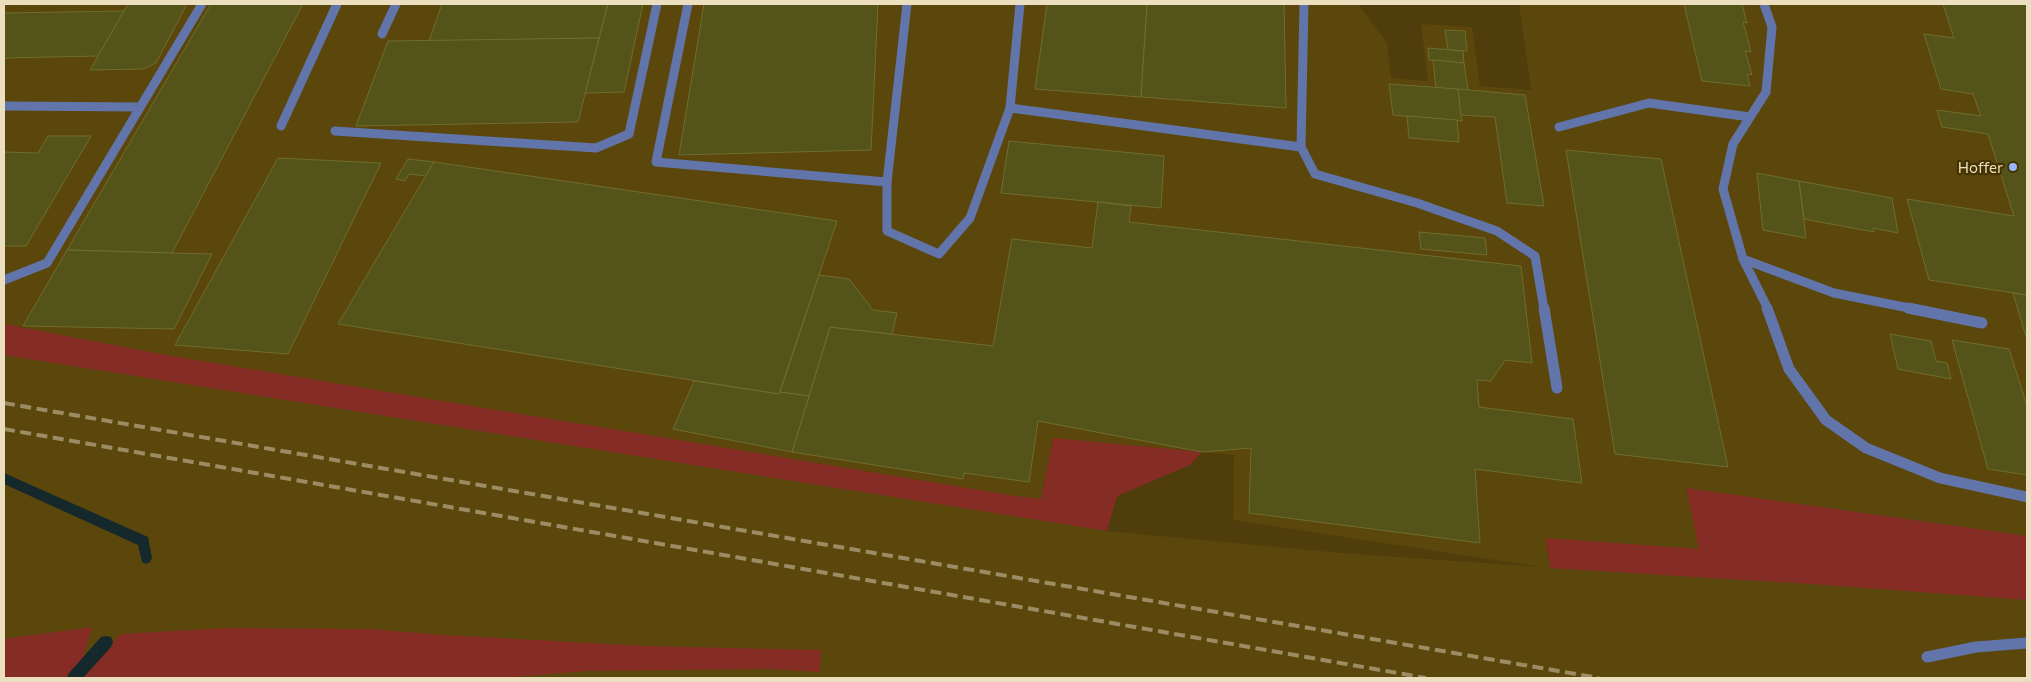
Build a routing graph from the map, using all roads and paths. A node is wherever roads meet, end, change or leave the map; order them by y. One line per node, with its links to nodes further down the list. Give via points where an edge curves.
1 (202, 4): 12 (lane)
2 (337, 4): 15 (lane)
3 (396, 4): 10 (lane)
4 (657, 4): 17 (lane, via 629,134 596,148)
5 (688, 4): 19 (lane, via 656,162)
6 (907, 4): 19 (lane)
7 (1020, 4): 13 (lane)
8 (1304, 4): 18 (lane)
9 (1764, 4): 14 (lane, via 1772,27 1766,92)
10 (382, 34)
11 (4, 106): 12 (lane)
12 (140, 107): 21 (lane, via 47,262)
13 (1010, 108): 18 (lane); 19 (lane, via 970,218 939,254 886,231)
14 (1750, 117): 16 (lane, via 1649,103); 20 (lane, via 1733,144 1724,189)
15 (281, 126)
16 (1559, 127)
17 (334, 131)
18 (1301, 147): 23 (lane, via 1315,174 1416,203 1497,231 1535,256)
19 (887, 182)
20 (1743, 259): 22 (lane, via 1834,293); 24 (lane, via 1770,314 1789,369 1826,420 1866,448 1940,478)
21 (4, 280)
22 (1982, 323)
23 (1556, 388)
24 (2027, 496)
25 (2027, 643): 26 (lane, via 1976,647)
26 (1927, 656)

